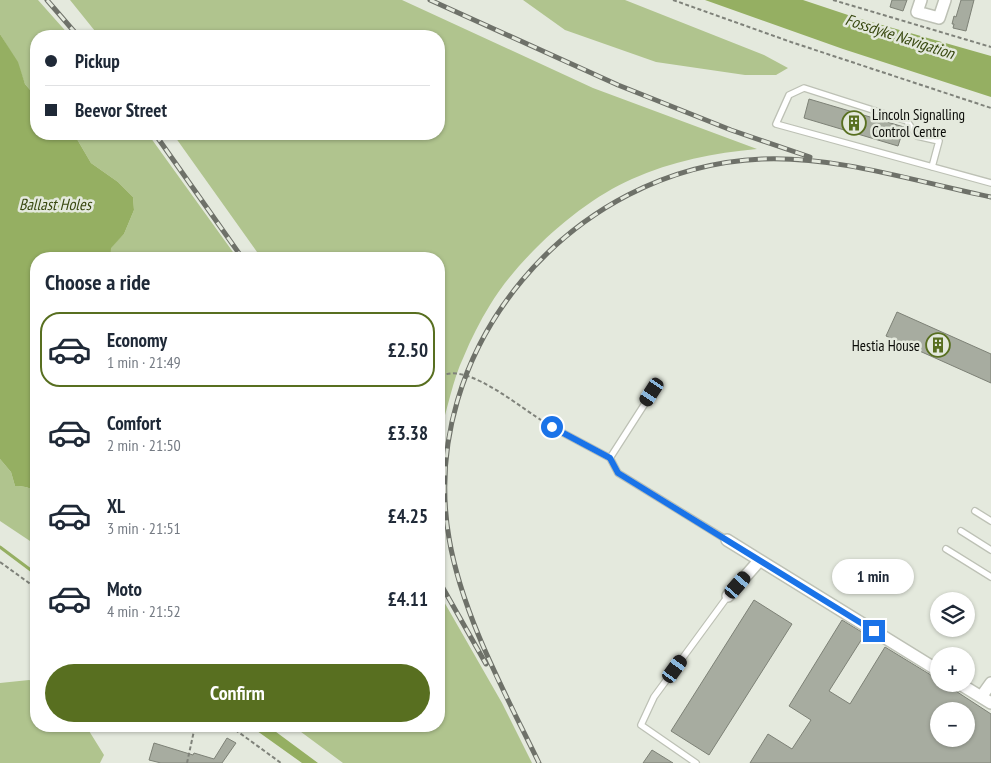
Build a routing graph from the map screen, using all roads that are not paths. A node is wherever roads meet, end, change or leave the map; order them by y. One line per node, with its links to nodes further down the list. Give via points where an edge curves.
1 (921, 0): 2 (street, via 918,12 939,18)
2 (945, 0)
3 (932, 167): 3 (lane, via 874,150 776,124 789,95 804,88 907,121 917,136 939,141); 4 (lane)
4 (991, 183)
5 (652, 392): 7 (lane)
6 (552, 427): 7 (lane)
7 (610, 458): 11 (lane, via 618,473)
8 (975, 512): 9 (lane)
9 (991, 521)
10 (961, 531): 13 (lane)
11 (727, 540): 14 (street)
12 (946, 549): 15 (lane)
13 (991, 550)
14 (760, 561): 16 (street); 17 (street)
15 (991, 577)
16 (728, 596): 21 (lane, via 654,698 641,725)
17 (930, 665)
18 (991, 683): 20 (street)
19 (973, 692): 20 (street)
20 (986, 700)
21 (696, 763)

